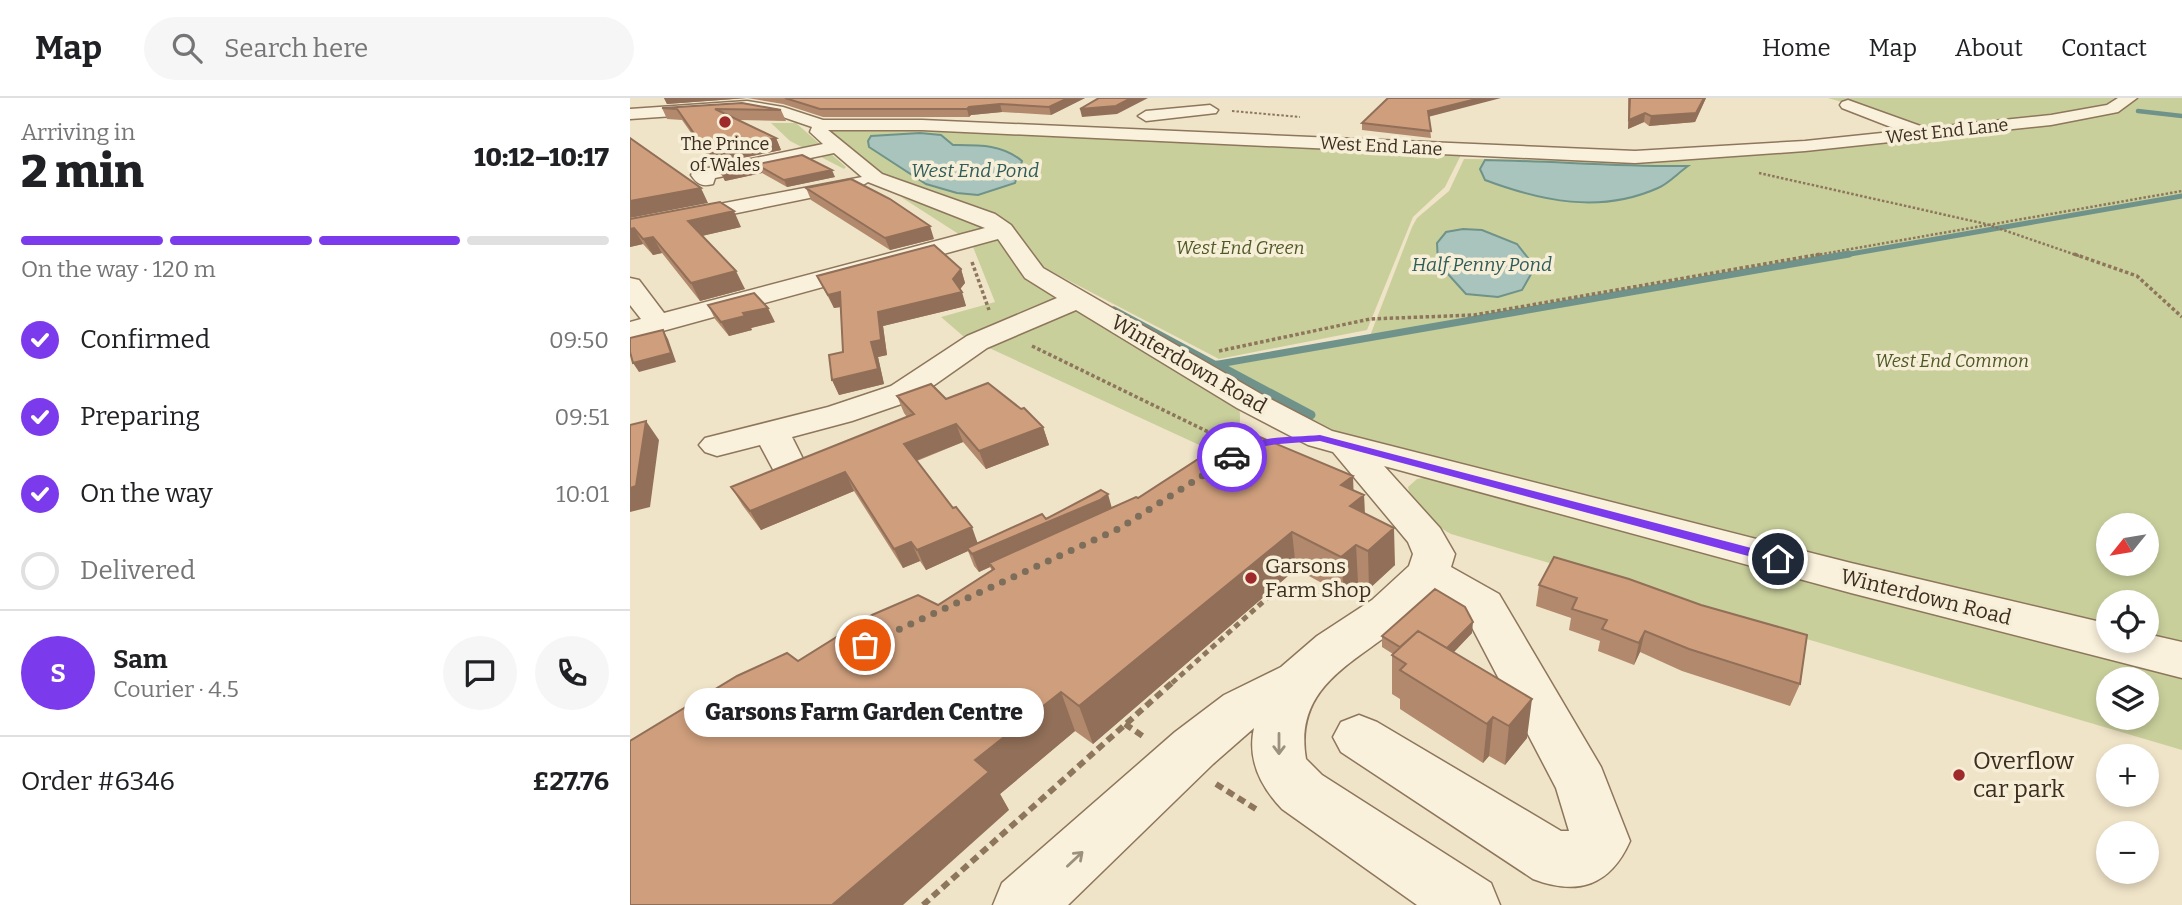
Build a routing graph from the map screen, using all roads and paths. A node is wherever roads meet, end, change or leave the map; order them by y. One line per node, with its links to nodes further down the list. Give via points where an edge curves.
1 (778, 98): 4 (street)
2 (2129, 98): 15 (street, West End Lane, via 2112,109 2087,114)
3 (1848, 105): 15 (street)
4 (750, 107): 7 (street, West End Lane, via 673,120); 11 (street, West End Lane, via 794,115)
5 (1210, 110): 8 (street)
6 (1037, 112): 10 (street)
7 (631, 115)
8 (1128, 117): 12 (street, via 1067,118); 14 (street)
9 (1225, 121): 17 (street, via 1209,123)
10 (1002, 129): 11 (street, West End Lane, via 911,124); 12 (street, West End Lane)
11 (821, 131): 21 (street, Winterdown Road); 22 (street, via 701,175)
12 (1040, 131): 14 (street, West End Lane)
13 (1404, 131): 18 (street)
14 (1107, 134): 17 (street, West End Lane)
15 (1926, 134): 19 (street, West End Lane)
16 (1690, 136): 19 (street)
17 (1190, 137): 18 (street, West End Lane)
18 (1377, 146): 19 (street, West End Lane, via 1635,157)
19 (1736, 151)
20 (1753, 171): 26 (path)
21 (875, 178): 25 (street); 28 (street, Winterdown Road, via 964,208)
22 (705, 180)
23 (2182, 191): 26 (path)
24 (630, 218): 25 (street)
25 (653, 223): 27 (street)
26 (1986, 224): 31 (path, via 2137,276); 34 (path, via 1474,315 1370,319)
27 (630, 228)
28 (1003, 230): 30 (street, Winterdown Road, via 1034,273); 32 (street)
29 (630, 286): 32 (street)
30 (1078, 299): 35 (street, Winterdown Road); 36 (street, via 977,342 902,393)
31 (2182, 317)
32 (658, 324): 33 (street)
33 (630, 331)
34 (1215, 352)
35 (1249, 401): 37 (street, Winterdown Road); 37 (street, via 1250,442)
36 (772, 432): 38 (street); 39 (street, via 823,454)
37 (1333, 442): 40 (street, via 1426,537 1434,554); 42 (street, Winterdown Road)
38 (717, 445)
39 (756, 481)
40 (1428, 573): 43 (street, via 1388,611); 44 (street, via 1483,605 1582,784 1601,841 1584,858 1554,859)
41 (1359, 594): 45 (path, via 1333,598 1273,593)
42 (2182, 660)
43 (1298, 680): 46 (street, one-way to 43, via 1204,740 1242,709); 47 (street, one-way to 47, via 1282,718 1277,747 1284,771 1302,792)
44 (1359, 737)
45 (923, 905)
46 (1024, 905)
47 (1469, 905)

